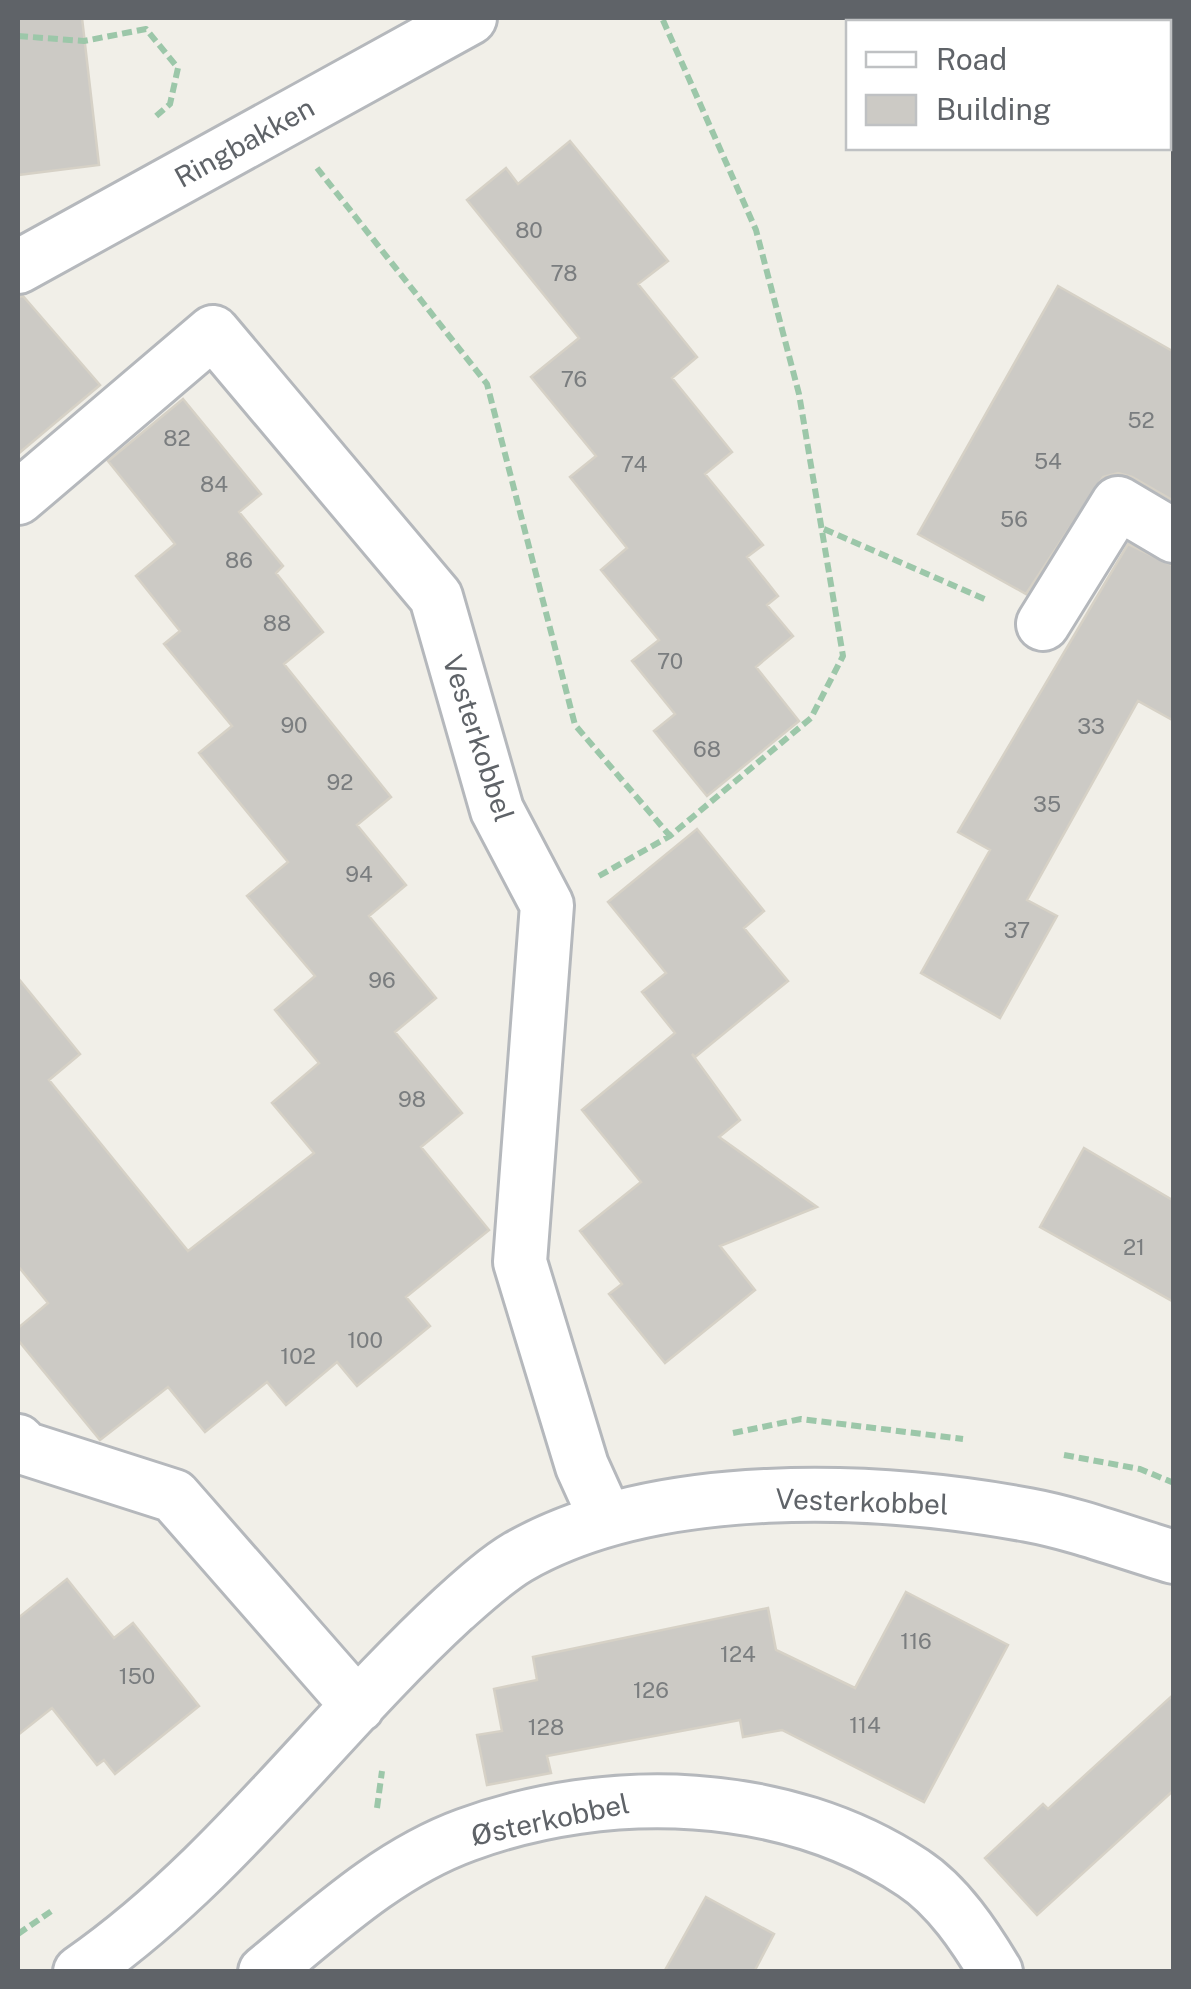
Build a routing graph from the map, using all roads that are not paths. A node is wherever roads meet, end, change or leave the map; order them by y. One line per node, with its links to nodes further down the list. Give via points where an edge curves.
1 (470, 18): 2 (street, Ringbakken)
2 (18, 267)
3 (18, 498): 7 (street, Vesterkobbel, via 213,332 436,598 497,810 547,905 520,1262 582,1466)
4 (1174, 536): 5 (street, via 1118,502)
5 (1043, 624)
6 (18, 1441): 9 (street, via 174,1496)
7 (606, 1519): 8 (street, Vesterkobbel, via 743,1497 908,1497 1032,1516); 9 (street, Vesterkobbel, via 517,1558 454,1608)
8 (1174, 1557)
9 (358, 1706): 10 (street, Vesterkobbel, via 211,1864)
10 (80, 1972)
11 (265, 1972): 12 (street, Østerkobbel, via 365,1889 464,1835 638,1799 734,1807 845,1835 916,1875 972,1932)
12 (996, 1972)

